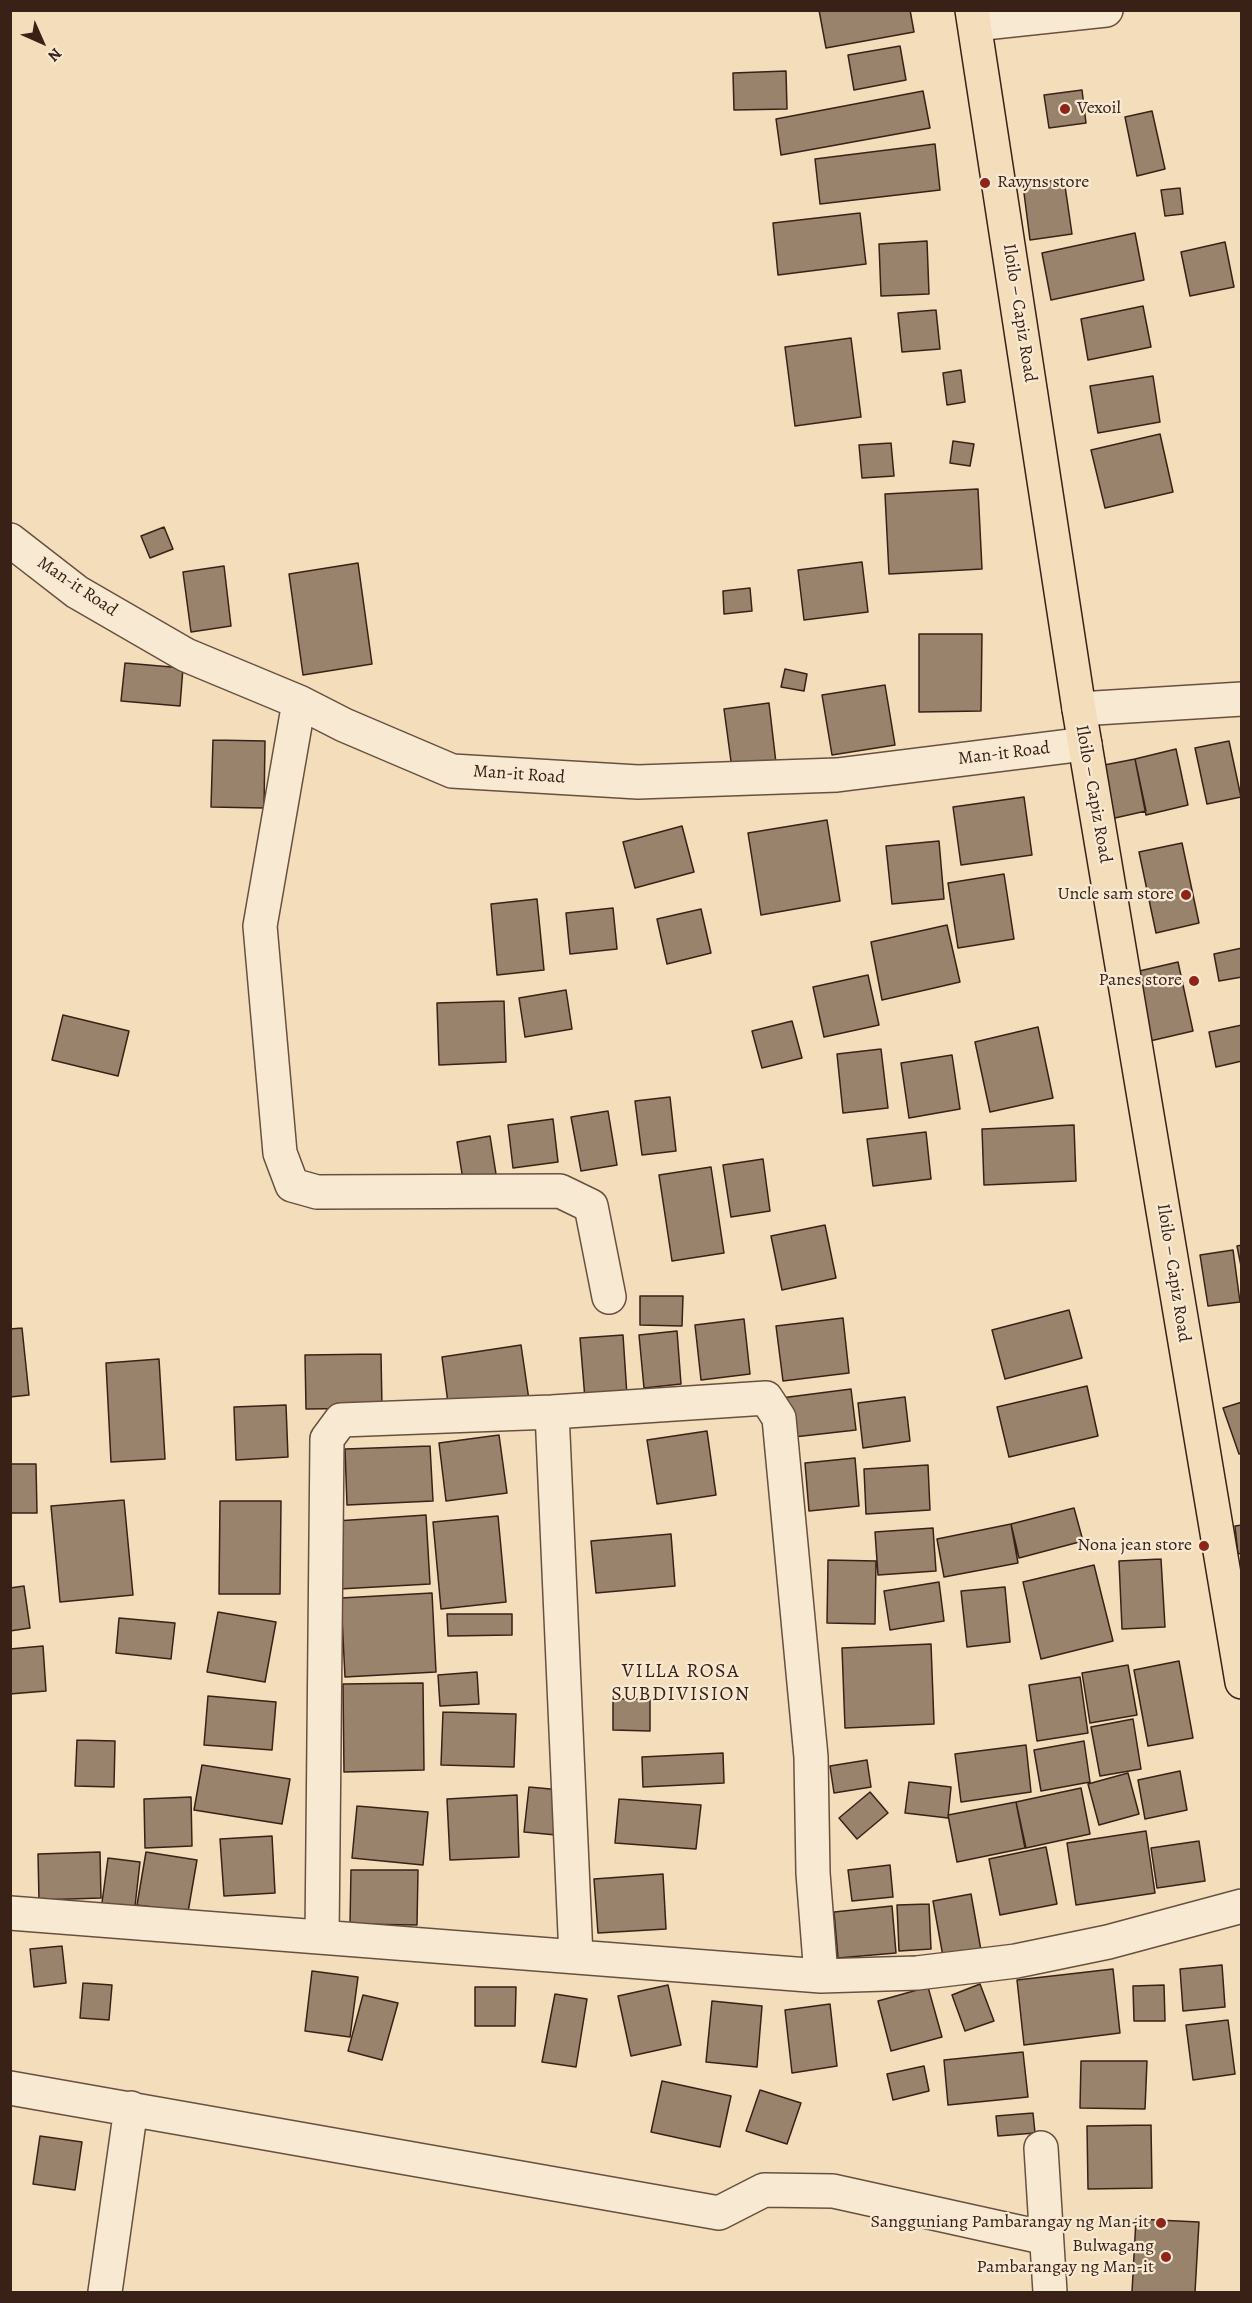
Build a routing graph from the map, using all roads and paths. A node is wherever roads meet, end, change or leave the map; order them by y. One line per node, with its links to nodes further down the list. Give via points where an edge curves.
1 (1106, 10): 2 (street)
2 (974, 17): 6 (highway, Iloilo – Capiz Road)
3 (10, 540): 5 (street, Man-it Road, via 77,592 186,655)
4 (1242, 699): 6 (street)
5 (299, 702): 7 (street, Man-it Road, via 452,771 638,782 837,775); 8 (street, via 260,926 280,1153 292,1185 317,1192 560,1191 591,1206)
6 (1079, 709): 7 (highway, Iloilo – Capiz Road)
7 (1085, 744): 10 (highway, Iloilo – Capiz Road)
8 (609, 1297)
9 (552, 1412): 13 (street, via 341,1420 327,1439); 14 (street); 15 (street, via 766,1398 778,1418 811,1757 813,1873)
10 (1242, 1682)
11 (1242, 1906): 15 (street, via 1108,1942 1016,1961 917,1973)
12 (10, 1913): 13 (street)
13 (322, 1937): 14 (street)
14 (576, 1957): 15 (street)
15 (821, 1976)
16 (10, 2088): 17 (street)
17 (131, 2108): 19 (street, via 719,2213 764,2190 833,2191); 20 (street)
18 (1041, 2148): 19 (street)
19 (1046, 2238): 21 (street)
20 (105, 2292)
21 (1050, 2292)

